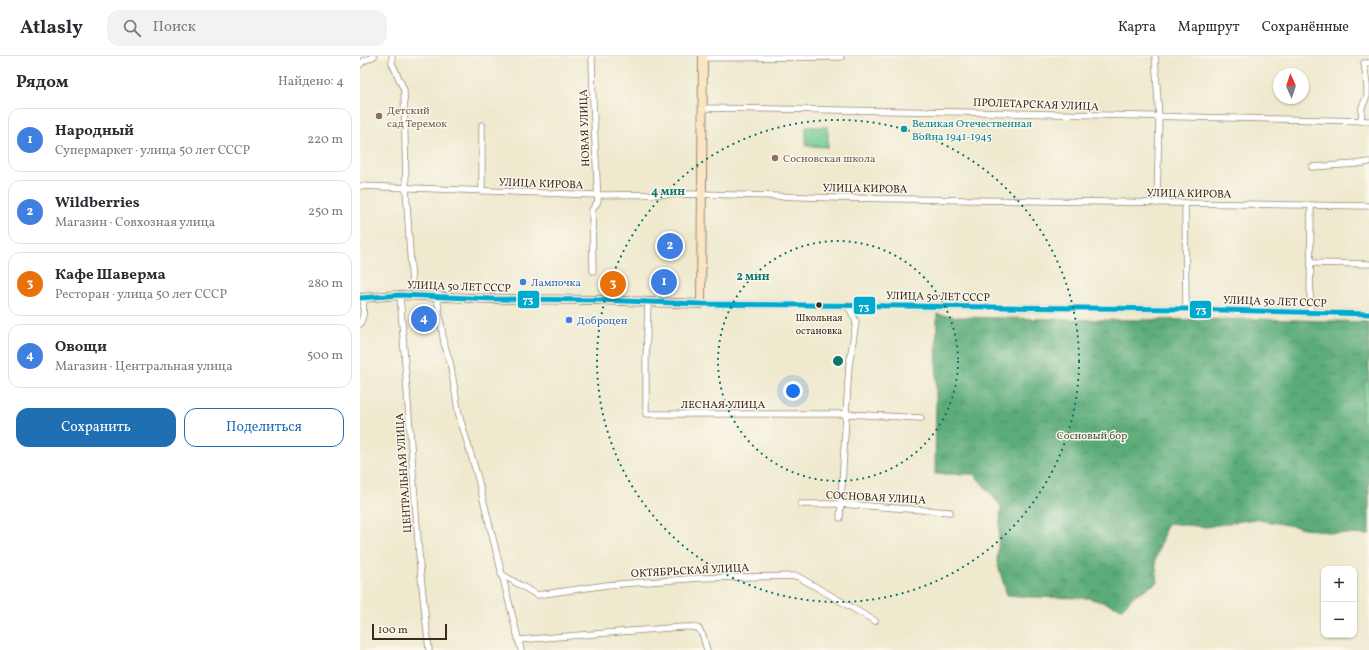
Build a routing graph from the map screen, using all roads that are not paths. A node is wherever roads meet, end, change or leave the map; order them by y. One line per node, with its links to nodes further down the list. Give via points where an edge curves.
1 (374, 56): 8 (street)
2 (392, 56): 18 (street, via 392,63 404,90)
3 (592, 56): 21 (street, НОВАЯ УЛИЦА)
4 (1155, 56): 11 (street)
5 (703, 57): 6 (street); 10 (main road)
6 (841, 57)
7 (1369, 63): 9 (street, via 1364,63)
8 (360, 65)
9 (1368, 93): 12 (street, via 1362,107)
10 (702, 108): 11 (street, ПРОЛЕТАРСКАЯ УЛИЦА); 20 (main road)
11 (1159, 117): 12 (street, ПРОЛЕТАРСКАЯ УЛИЦА); 22 (street)
12 (1361, 121): 13 (street, ПРОЛЕТАРСКАЯ УЛИЦА)
13 (1369, 121)
14 (482, 125): 19 (street)
15 (1369, 162): 16 (street)
16 (1312, 167)
17 (360, 186): 18 (street, УЛИЦА КИРОВА)
18 (406, 188): 19 (street, УЛИЦА КИРОВА); 29 (street)
19 (482, 191): 21 (street, УЛИЦА КИРОВА)
20 (702, 194): 21 (street, УЛИЦА КИРОВА); 22 (street, УЛИЦА КИРОВА); 34 (main road)
21 (597, 195): 28 (street, НОВАЯ УЛИЦА, via 598,201 592,210)
22 (1157, 203): 23 (street, УЛИЦА КИРОВА)
23 (1185, 203): 24 (street, УЛИЦА КИРОВА); 36 (street)
24 (1311, 205): 25 (street, УЛИЦА КИРОВА); 26 (street)
25 (1369, 206)
26 (1311, 263): 27 (street); 37 (street)
27 (1369, 264)
28 (593, 270)
29 (412, 286)
30 (400, 295): 31 (main road, УЛИЦА 50 ЛЕТ СССР); 32 (main road, УЛИЦА 50 ЛЕТ СССР); 49 (street, ЦЕНТРАЛЬНАЯ УЛИЦА, via 420,568)
31 (362, 297): 39 (street, via 363,316)
32 (437, 297): 33 (main road, УЛИЦА 50 ЛЕТ СССР); 46 (street, via 459,415 477,475)
33 (648, 302): 34 (main road, УЛИЦА 50 ЛЕТ СССР); 40 (street, ЛЕСНАЯ УЛИЦА, via 646,414)
34 (700, 304): 35 (street, УЛИЦА 50 ЛЕТ СССР)
35 (848, 305): 36 (street, УЛИЦА 50 ЛЕТ СССР); 40 (street, via 856,322 849,364)
36 (1186, 309): 37 (street, УЛИЦА 50 ЛЕТ СССР)
37 (1310, 313): 38 (street, УЛИЦА 50 ЛЕТ СССР)
38 (1369, 314)
39 (360, 324)
40 (847, 414): 41 (street, ЛЕСНАЯ УЛИЦА); 43 (street)
41 (921, 418)
42 (800, 504): 43 (street, СОСНОВАЯ УЛИЦА)
43 (841, 504): 44 (street, СОСНОВАЯ УЛИЦА); 45 (street)
44 (950, 512)
45 (840, 518)
46 (501, 574): 47 (street, ОКТЯБРЬСКАЯ УЛИЦА, via 537,595 700,578 797,576); 48 (street)
47 (874, 621)
48 (518, 640): 50 (street); 51 (street, via 682,627 699,629)
49 (430, 650)
50 (521, 650)
51 (707, 650)

